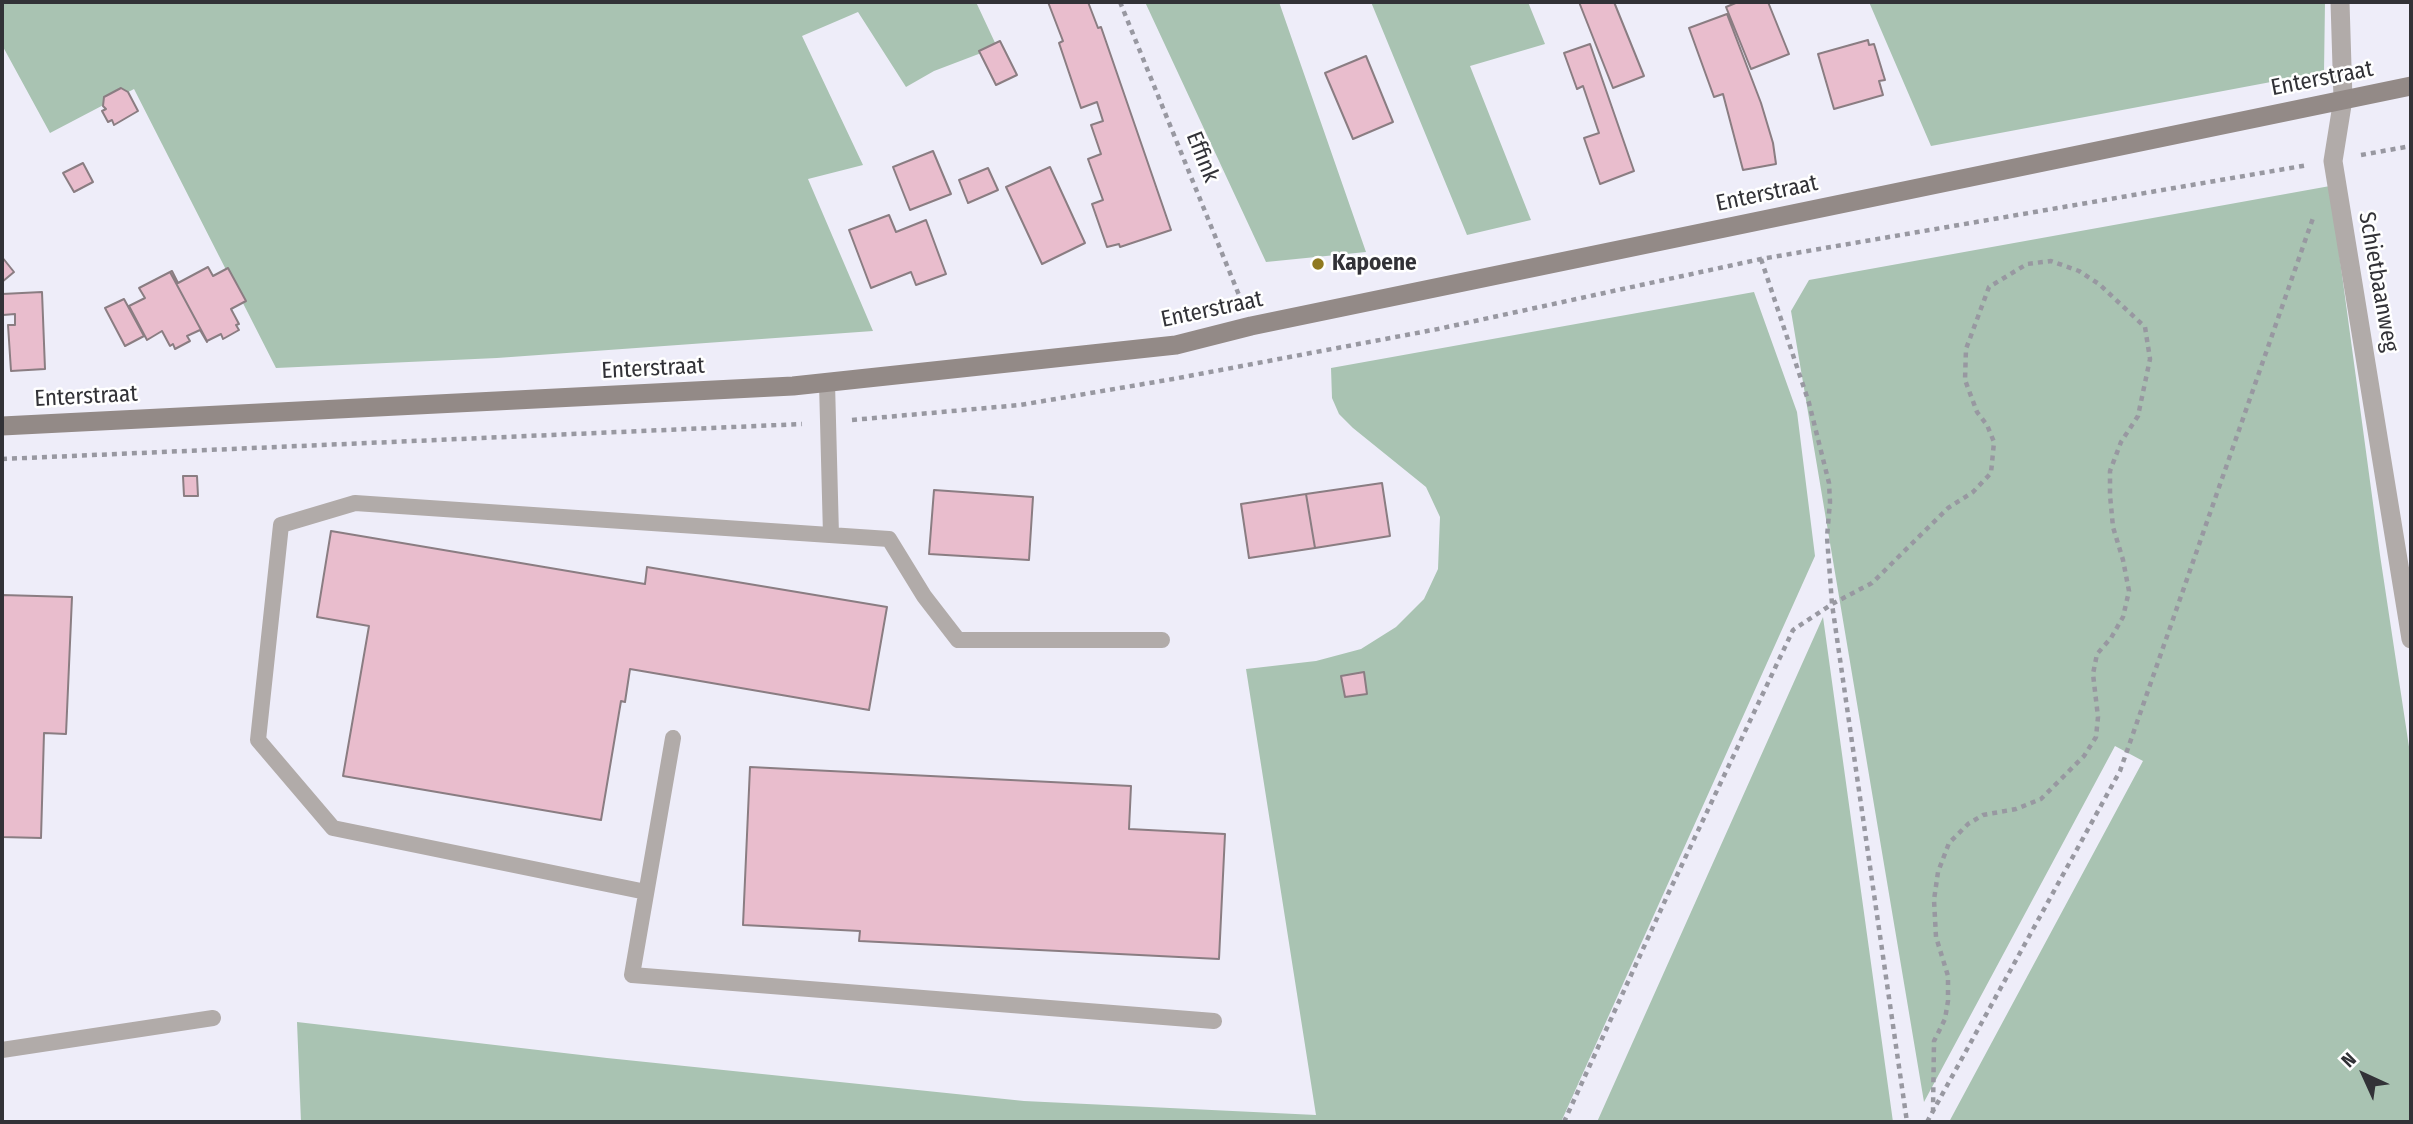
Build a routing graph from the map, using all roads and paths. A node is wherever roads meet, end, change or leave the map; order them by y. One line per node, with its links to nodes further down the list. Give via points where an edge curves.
1 (1120, 2): 9 (path, Effink)
2 (2340, 2): 4 (street, Schietbaanweg)
3 (2411, 86): 4 (main road, Enterstraat)
4 (2343, 99): 6 (street, Schietbaanweg); 9 (main road, Enterstraat)
5 (2411, 146): 6 (path)
6 (2333, 161): 14 (street, Schietbaanweg)
7 (2315, 213): 21 (path, via 2120,771)
8 (1761, 258): 13 (path, via 1809,403 1829,483)
9 (1251, 326): 10 (main road, Enterstraat, via 1176,345)
10 (827, 383): 11 (main road, Enterstraat); 12 (lane)
11 (2, 426)
12 (831, 535): 15 (lane, via 889,539 958,640); 17 (lane, via 355,503 281,524 258,740 333,828)
13 (1832, 604): 21 (path, via 1871,583 1991,473 1994,442 1965,380 1966,349 1989,288 2027,264 2051,261 2099,284 2145,327 2150,359 2138,416 2110,471 2113,527 2129,591 2123,617 2097,654 2093,674 2096,737 2084,756 2041,799 1983,815 1949,843 1934,900 1948,1001 1934,1041); 22 (path, via 1793,630); 23 (path)
14 (2411, 639)
15 (1163, 640)
16 (673, 738): 17 (lane)
17 (646, 892): 19 (lane, via 632,975)
18 (213, 1018): 20 (lane)
19 (1214, 1021)
20 (2, 1050)
21 (1933, 1111): 24 (path)
22 (1564, 1122)
23 (1907, 1122)
24 (1927, 1122)

